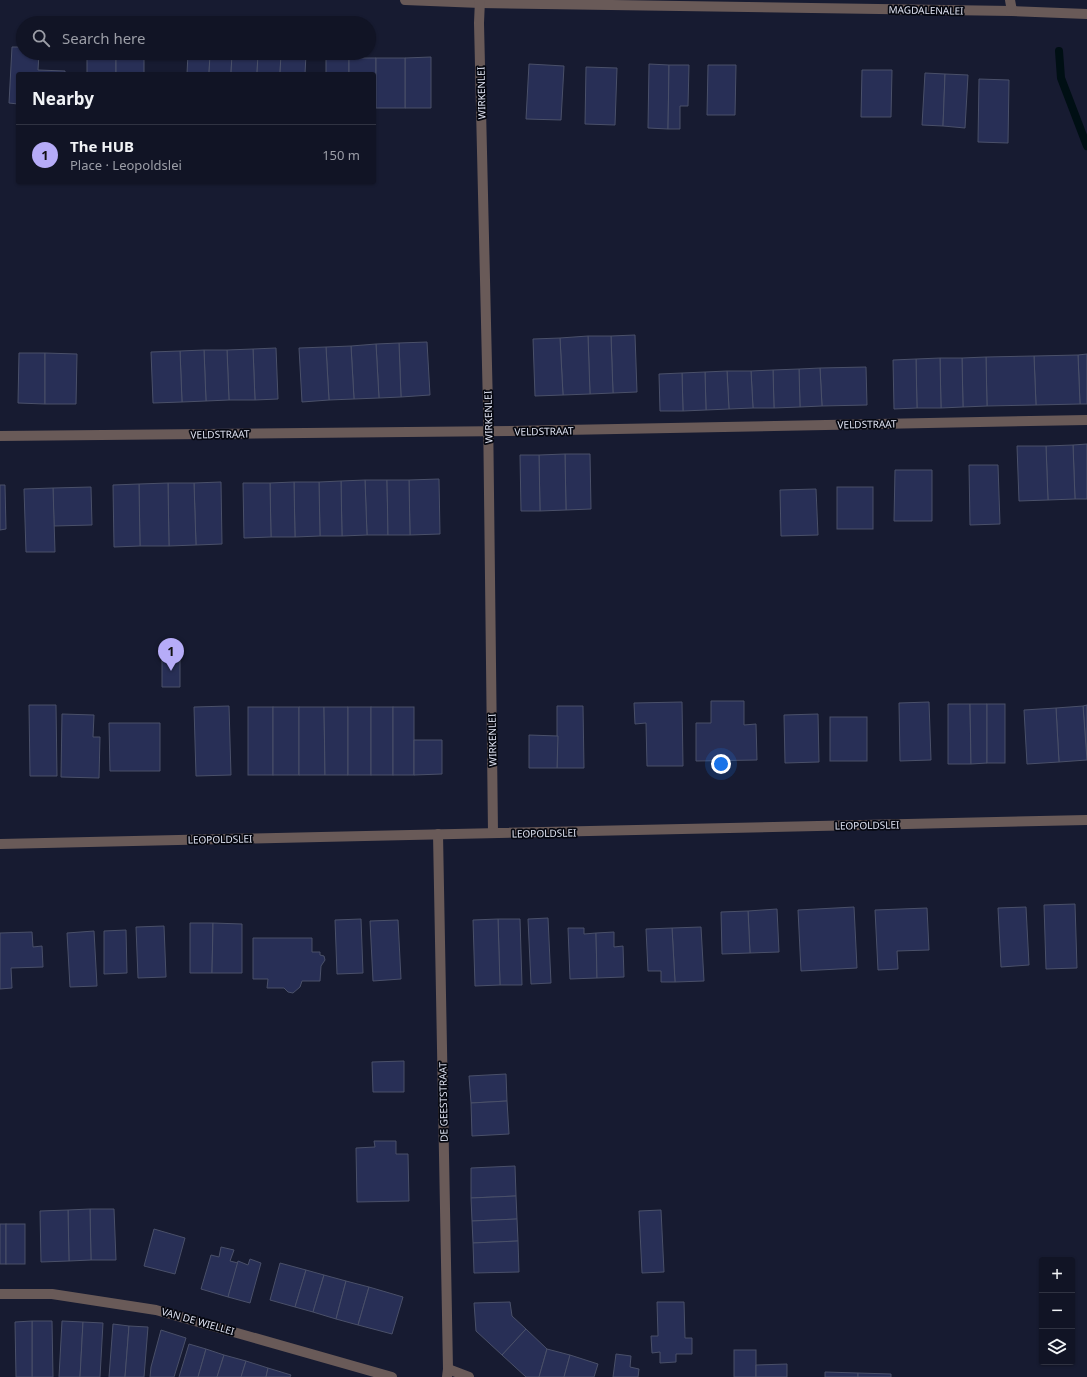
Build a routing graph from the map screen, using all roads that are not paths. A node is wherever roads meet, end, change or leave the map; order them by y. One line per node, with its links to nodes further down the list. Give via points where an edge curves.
1 (405, 0): 3 (street, MAGDALENALEI)
2 (1010, 0): 4 (street)
3 (480, 1): 4 (street, MAGDALENALEI); 7 (street, WIRKENLEI)
4 (1012, 11): 5 (street, MAGDALENALEI)
5 (1087, 14)
6 (1087, 420): 7 (street, VELDSTRAAT)
7 (488, 431): 8 (street, VELDSTRAAT); 10 (street, WIRKENLEI)
8 (0, 436)
9 (1087, 820): 10 (street, LEOPOLDSLEI)
10 (493, 833): 11 (street, LEOPOLDSLEI)
11 (438, 834): 12 (street, LEOPOLDSLEI); 14 (street, DE GEESTSTRAAT)
12 (0, 844)
13 (0, 1294): 15 (street, VAN DE WIELLEI, via 52,1294 156,1310)
14 (448, 1373): 16 (street)
15 (392, 1377)
16 (469, 1377)

